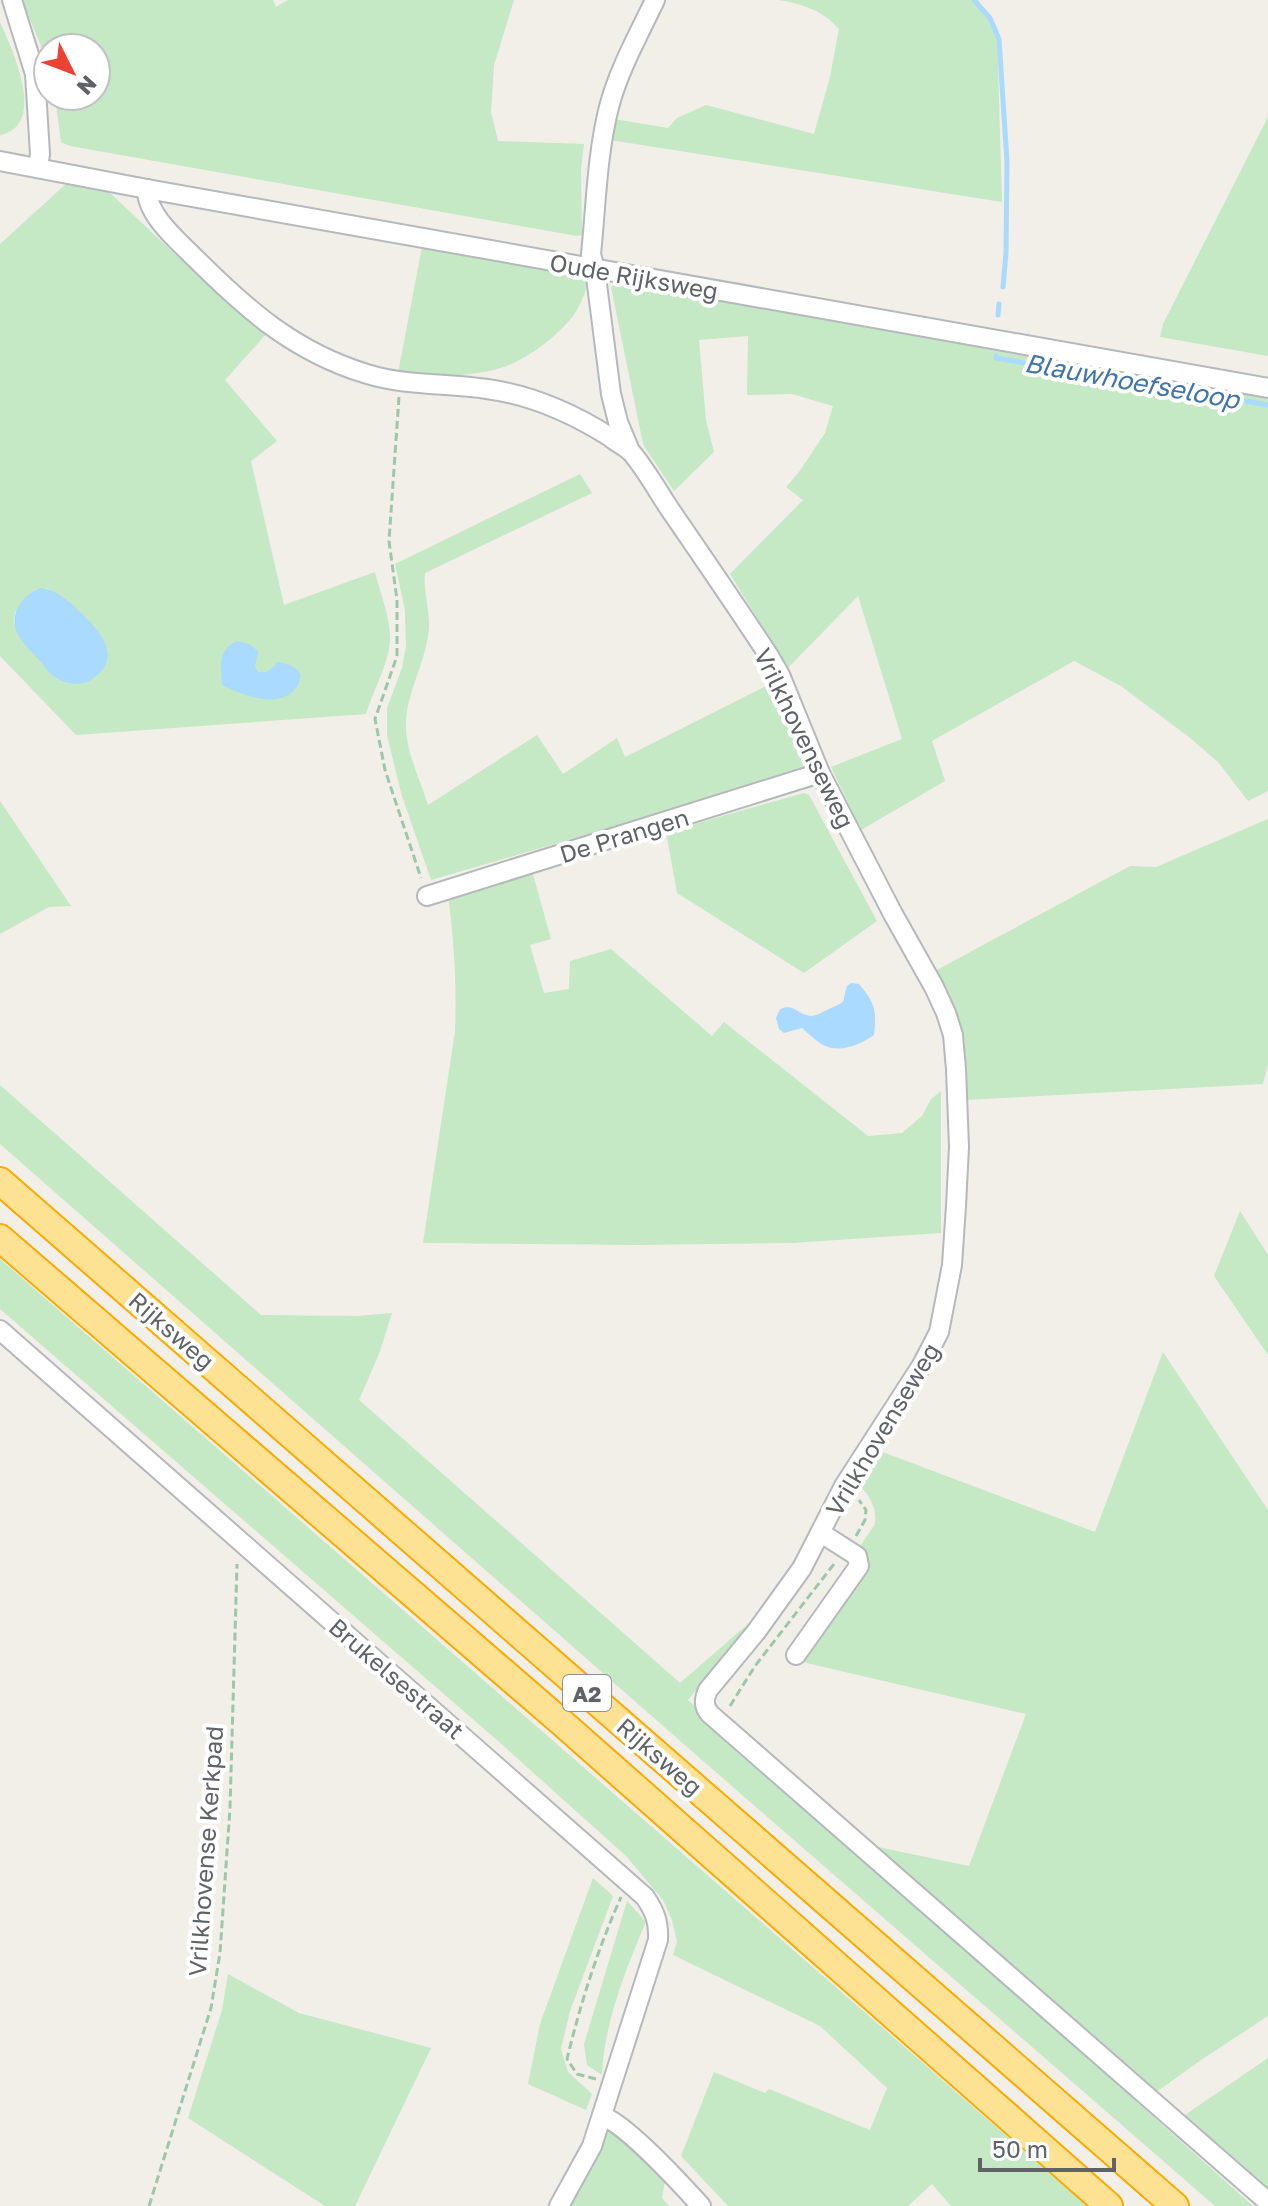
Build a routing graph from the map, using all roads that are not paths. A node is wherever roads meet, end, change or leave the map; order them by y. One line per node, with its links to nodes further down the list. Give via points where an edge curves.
1 (12, 0): 4 (street, via 35,74)
2 (655, 0): 6 (street, via 623,64 609,108 591,254)
3 (0, 161): 4 (street, Oude Rijksweg)
4 (38, 167): 5 (street, Oude Rijksweg)
5 (147, 189): 6 (street, Oude Rijksweg); 8 (street, Vrilkhovenseweg, via 152,212 162,223 238,301 296,342 367,374 532,399 588,424)
6 (595, 269): 7 (street, Oude Rijksweg); 8 (street, via 611,394)
7 (1268, 388)
8 (630, 451): 9 (street, Vrilkhovenseweg, via 769,656)
9 (820, 773): 10 (street, De Prangen); 14 (street, Vrilkhovenseweg, via 946,1013 953,1035 959,1147 952,1265 939,1332)
10 (427, 896)
11 (0, 1181): 21 (highway, Rijksweg / A2)
12 (0, 1238): 20 (highway, Rijksweg / A2, via 560,1721)
13 (0, 1330): 16 (street, Brukelsestraat, via 645,1897 659,1924 658,1940)
14 (821, 1533): 15 (street, Vrilkhovenseweg, via 857,1556 859,1566); 17 (street, Vrilkhovenseweg, via 783,1595 708,1690 707,1711)
15 (796, 1655)
16 (602, 2116): 18 (street, Brukelsestraat); 19 (street, via 612,2119)
17 (1268, 2202)
18 (559, 2206)
19 (701, 2206)
20 (1109, 2206)
21 (1175, 2206)

